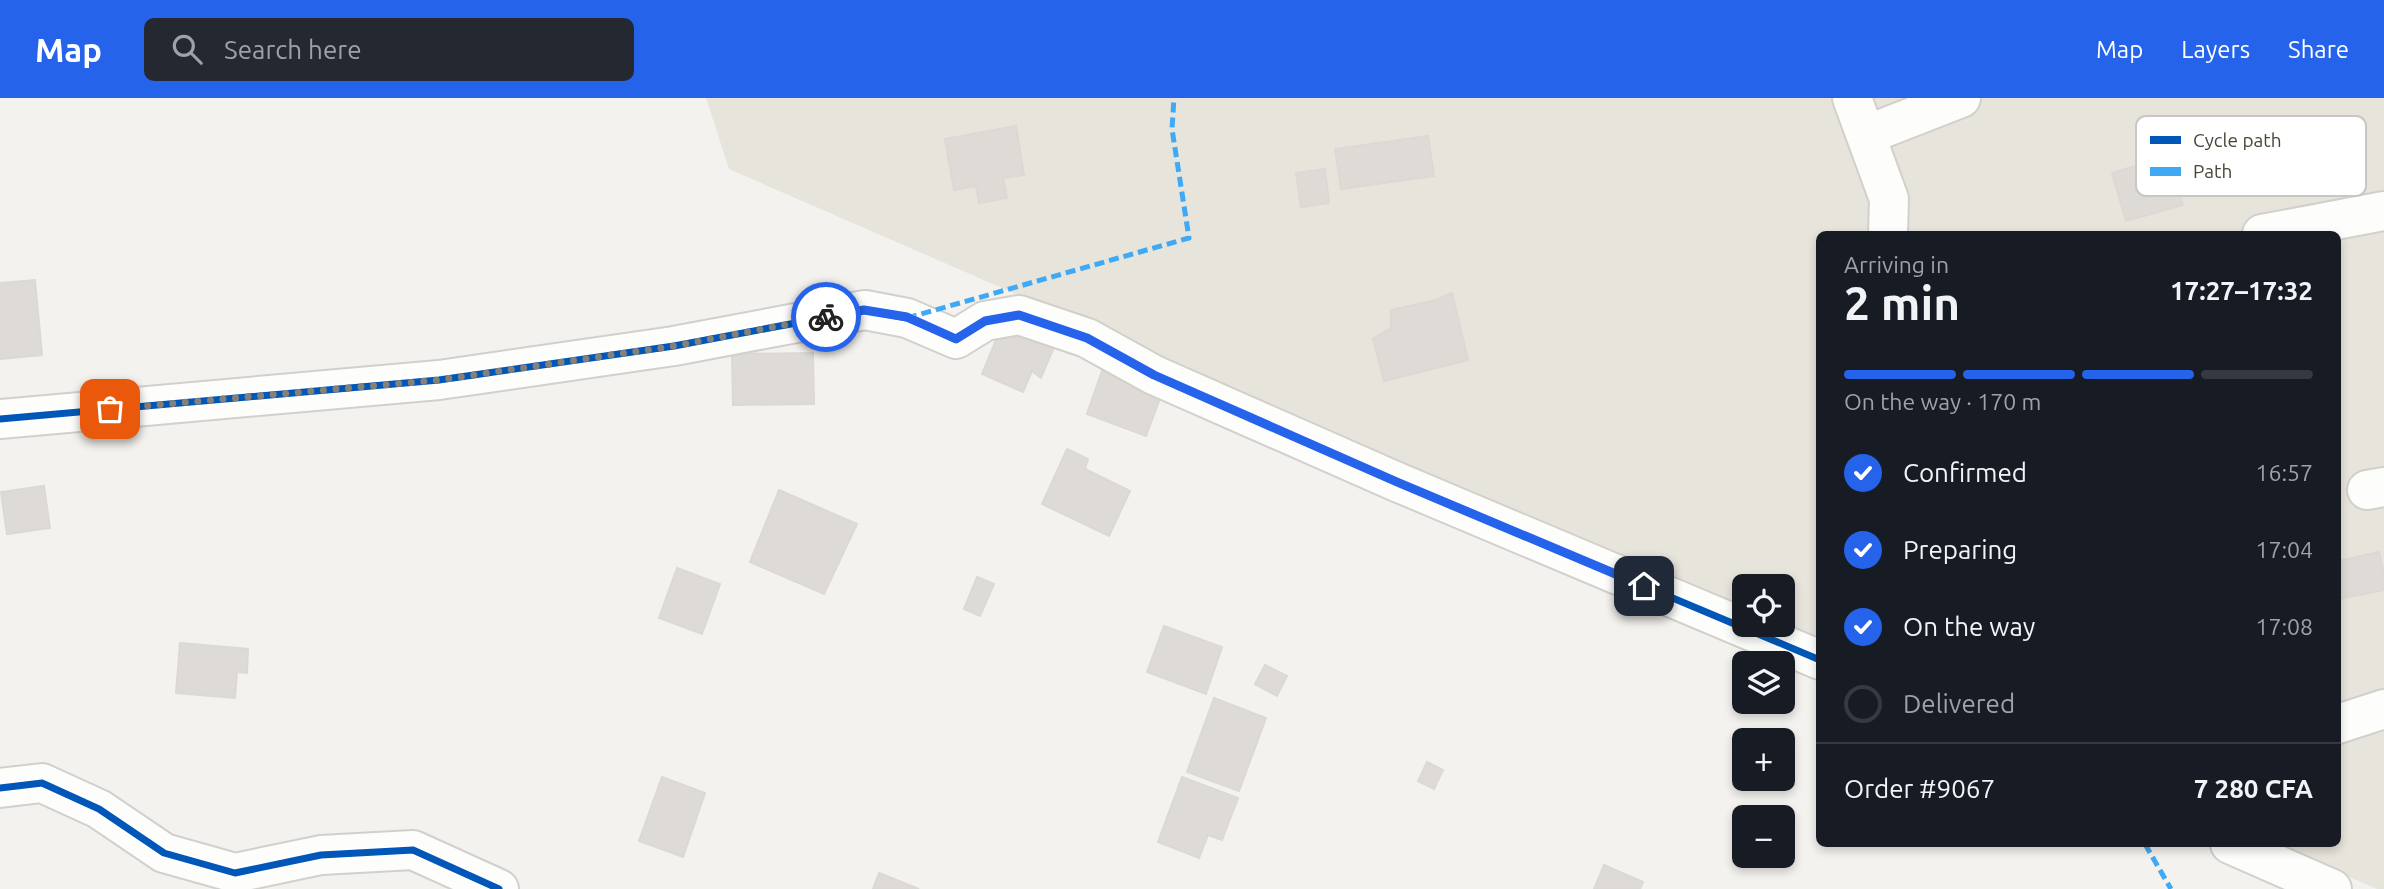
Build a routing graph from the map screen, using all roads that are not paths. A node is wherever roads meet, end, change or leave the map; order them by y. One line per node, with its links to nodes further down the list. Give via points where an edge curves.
1 (1852, 98): 3 (street)
2 (1961, 98): 3 (street)
3 (1866, 135): 5 (street, via 1889,200)
4 (2384, 211): 6 (street)
5 (1888, 231)
6 (2278, 231)
7 (0, 419): 8 (street, via 439,380 674,346 864,310 907,317 956,339 985,321 1019,315 1087,338 1154,375 1384,477)
8 (1816, 658)
9 (2384, 709): 10 (street)
10 (2341, 723)
11 (0, 788): 13 (street, via 42,783 99,809 163,853 235,873 321,855 414,850)
12 (2238, 847): 14 (street)
13 (499, 889)
14 (2332, 889)

